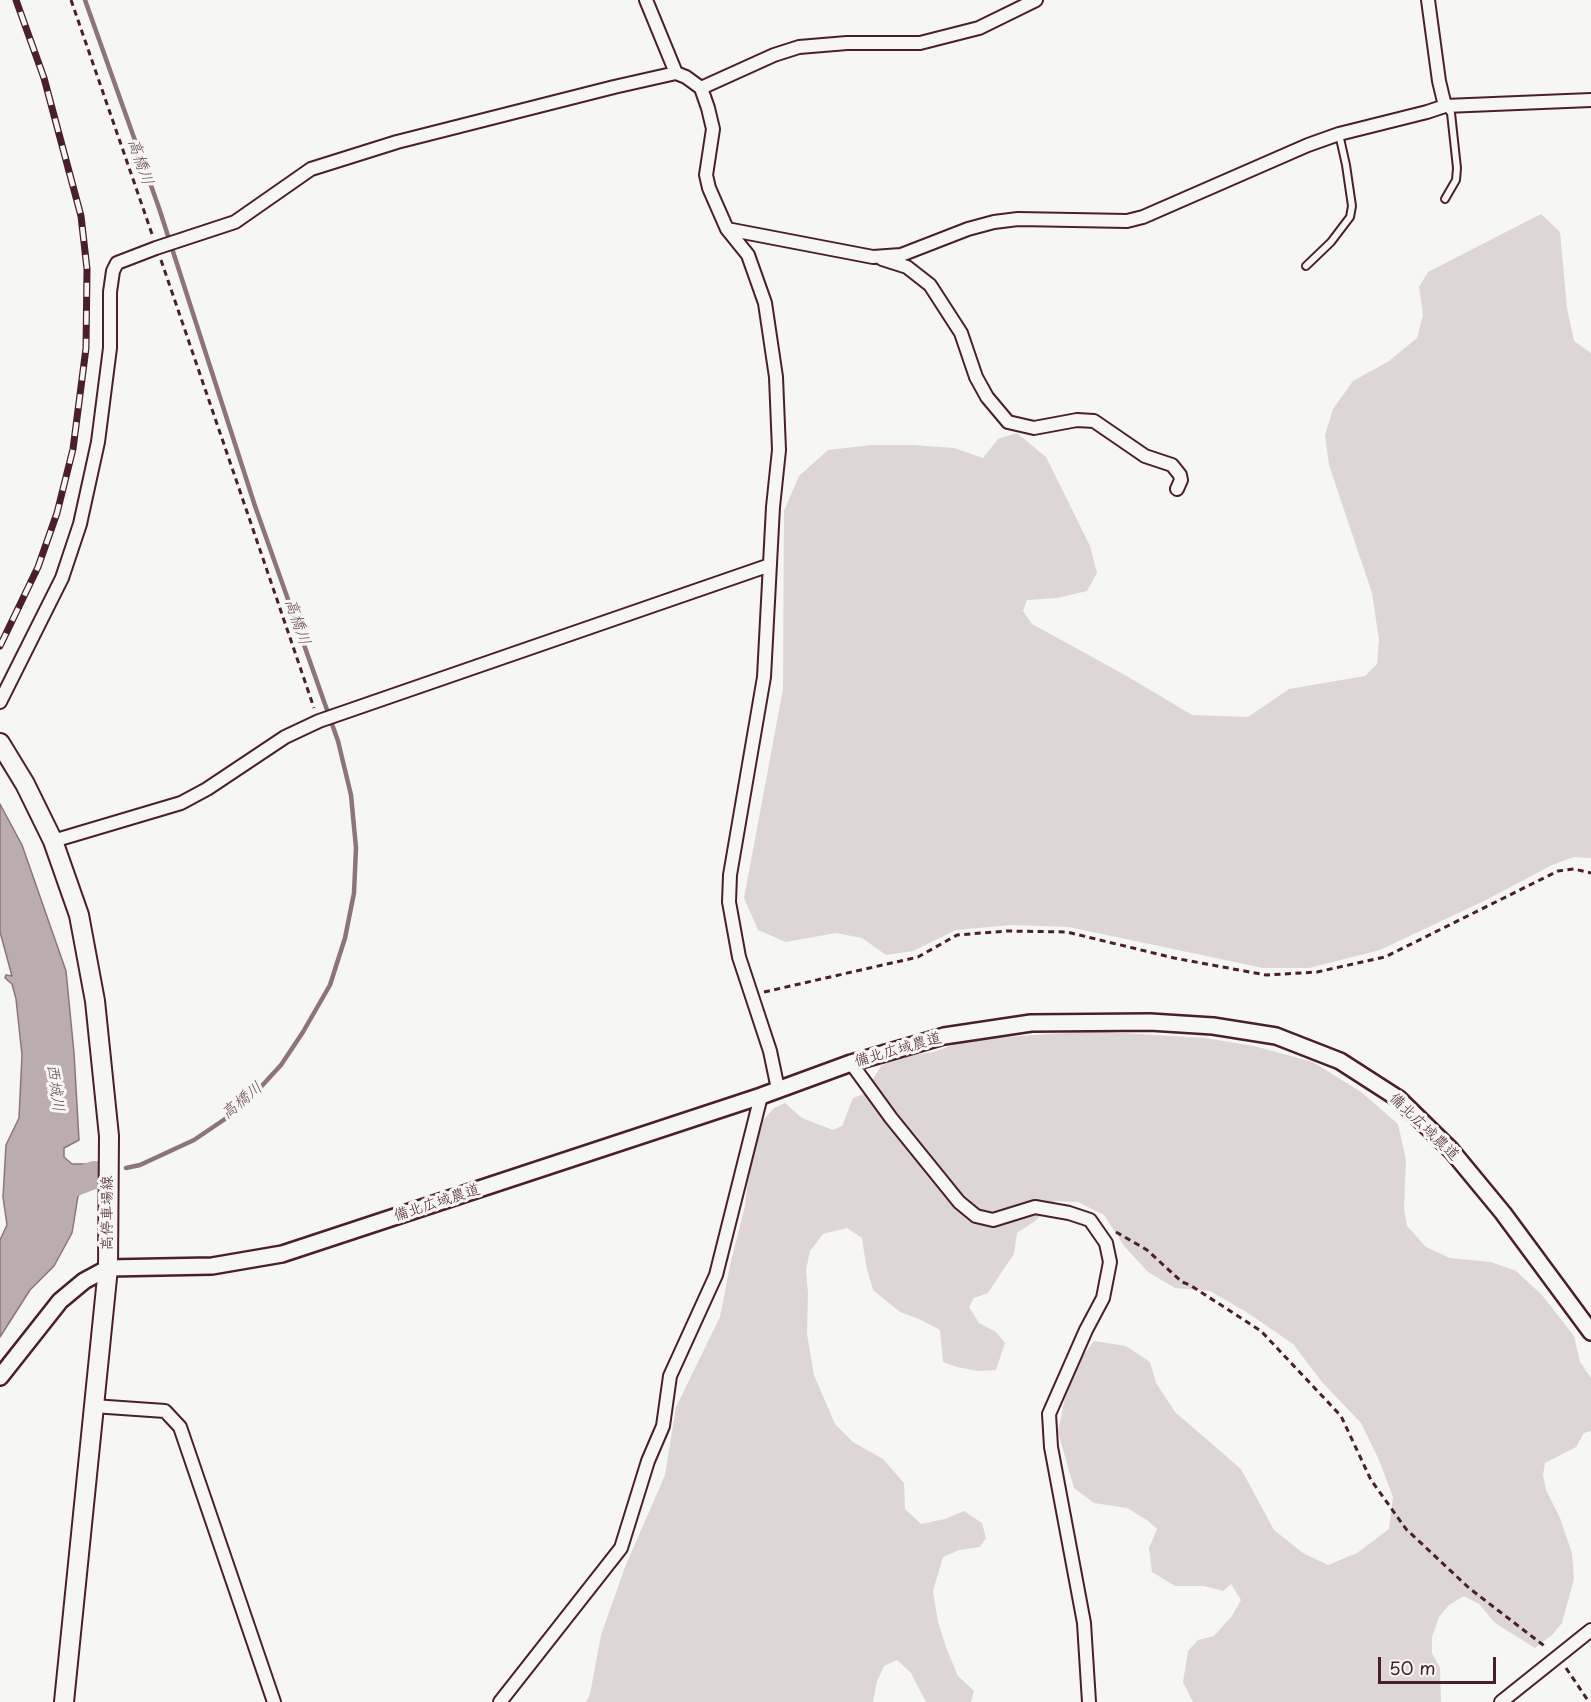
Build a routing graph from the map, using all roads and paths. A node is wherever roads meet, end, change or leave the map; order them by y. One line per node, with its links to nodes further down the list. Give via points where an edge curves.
1 (71, 0): 12 (path)
2 (646, 0): 5 (street)
3 (1036, 0): 6 (street, via 979,28 920,43 800,47)
4 (1428, 0): 8 (street)
5 (676, 73): 6 (street); 12 (street, via 397,142 311,169 236,222)
6 (701, 88): 11 (street, via 713,129 706,175 708,189)
7 (1591, 100): 8 (street)
8 (1445, 106): 9 (street); 10 (lane, via 1451,113 1457,168 1456,180)
9 (1339, 134): 13 (street, via 1143,217 1127,221 994,222 901,255); 14 (lane, via 1352,206 1350,218)
10 (1445, 199)
11 (726, 229): 13 (street); 16 (street, via 748,255 765,303 776,377 779,450)
12 (159, 247): 17 (street, via 117,263 112,271 110,348 98,442 80,524 62,578); 18 (path)
13 (873, 257): 15 (street, via 908,267 930,285 961,333 987,397 1008,423 1034,428 1094,421 1145,456 1172,465 1180,475)
14 (1306, 266)
15 (1177, 489)
16 (770, 565): 18 (street); 22 (street, via 764,676 730,875 732,924)
17 (0, 702)
18 (320, 721): 20 (street, via 285,737 181,803)
19 (0, 742): 20 (main road, 高停車場線)
20 (53, 841): 27 (main road, 高停車場線, via 79,915 95,1001 109,1136)
21 (1591, 873): 22 (path, via 1558,871 1385,957 1317,972 1266,975 1067,932 1007,932 957,935 918,957)
22 (751, 996): 24 (street)
23 (851, 1063): 24 (street, 備北広域農道); 26 (street, via 959,1202 976,1216 993,1220 1035,1207); 28 (street, 備北広域農道, via 944,1036 1031,1023 1150,1022 1276,1036 1340,1061 1399,1099 1450,1150 1503,1213)
24 (778, 1089): 25 (street, 備北広域農道)
25 (761, 1096): 27 (street, 備北広域農道, via 282,1254 212,1266); 35 (street, via 716,1275 670,1376 663,1426 621,1548)
26 (1090, 1220): 32 (path, via 1127,1237 1182,1282 1261,1331 1341,1416 1371,1480 1406,1529 1469,1588); 36 (street, via 1106,1243 1110,1262 1103,1298 1049,1414 1051,1447 1084,1623)
27 (108, 1268): 29 (street, via 60,1301); 30 (main road, 高停車場線)
28 (1591, 1332)
29 (0, 1377)
30 (93, 1406): 33 (main road, 高停車場線); 34 (street, via 165,1411 180,1427)
31 (1591, 1630): 32 (street)
32 (1558, 1657): 37 (street); 38 (path)
33 (64, 1702)
34 (274, 1702)
35 (500, 1702)
36 (1089, 1702)
37 (1501, 1702)
38 (1589, 1702)

